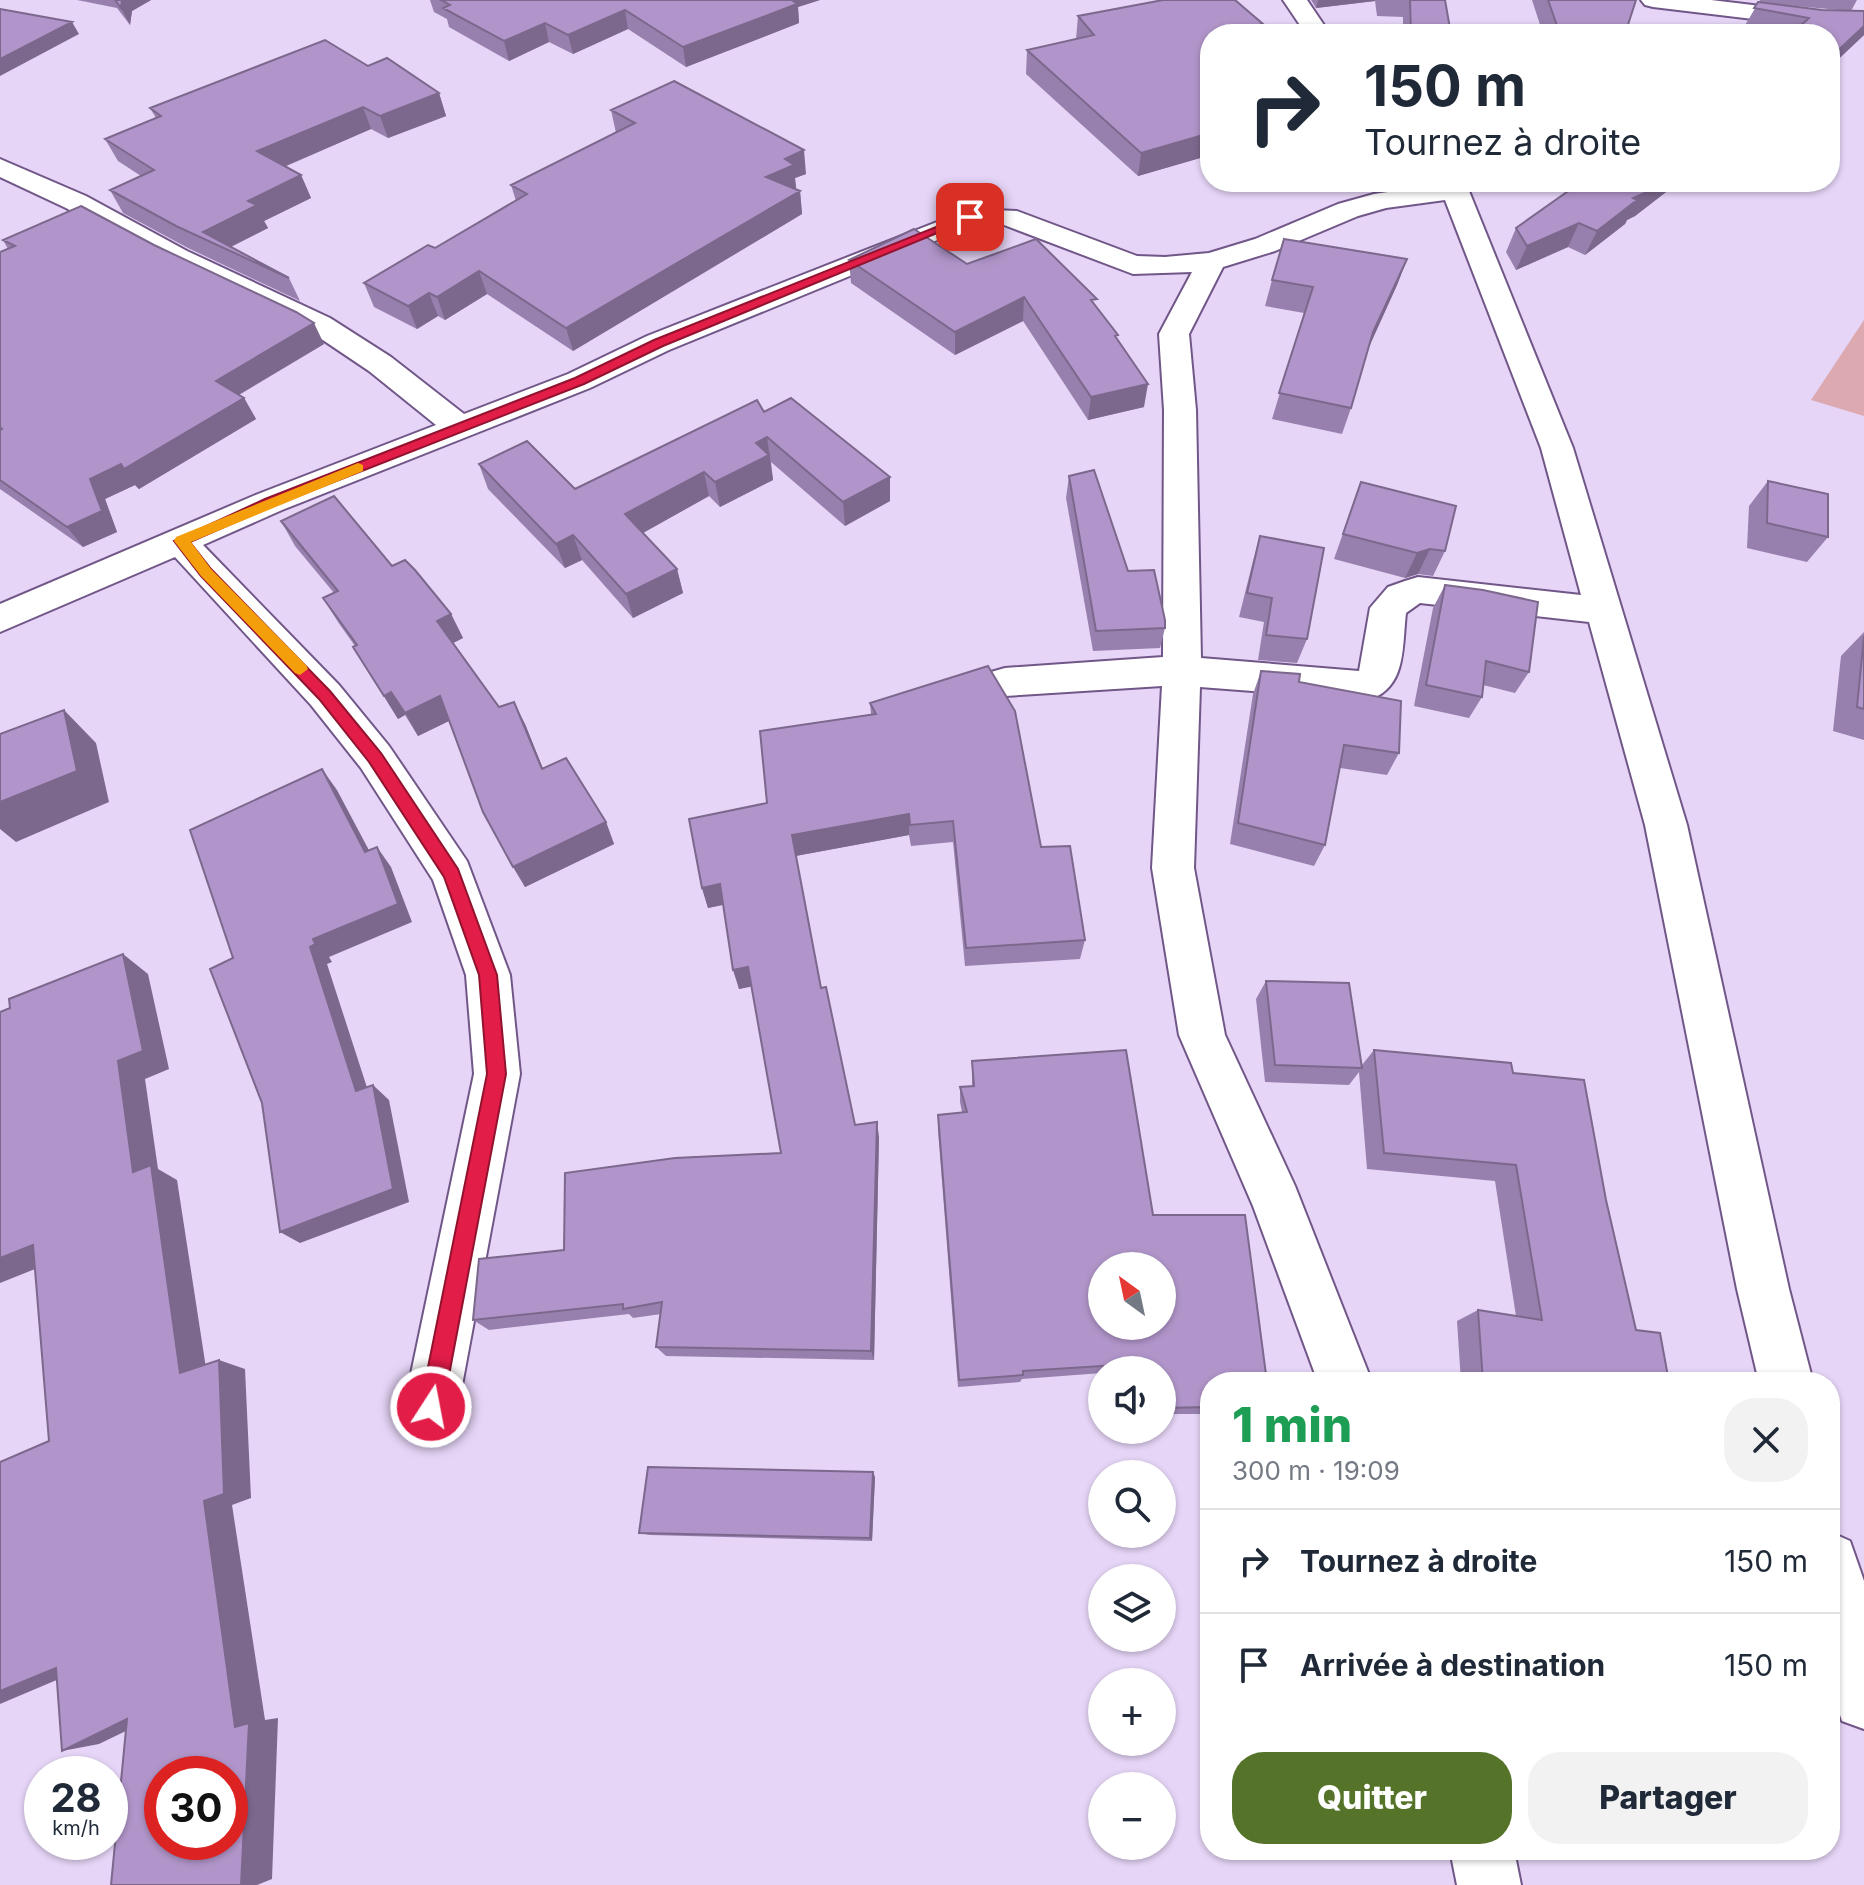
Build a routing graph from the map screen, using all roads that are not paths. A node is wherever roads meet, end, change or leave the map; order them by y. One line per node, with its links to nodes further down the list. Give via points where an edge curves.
1 (1295, 0): 5 (street)
2 (1653, 0): 3 (street)
3 (1701, 3): 4 (street)
4 (1864, 21)
5 (1311, 24)
6 (0, 167): 10 (street, via 319,324)
7 (1422, 192): 9 (street, via 1348,210)
8 (1453, 192): 12 (street, via 1557,448)
9 (1212, 261): 10 (street, via 1133,265 1007,217 970,217); 14 (street, via 1174,334 1180,410)
10 (459, 427): 11 (street)
11 (181, 541): 13 (street); 18 (street, via 325,695 375,757 452,874 488,975 497,1074)
12 (1602, 610): 14 (street, via 1418,590 1388,608 1380,674 1368,686); 17 (street, via 1666,825)
13 (0, 619)
14 (1182, 671): 15 (street); 16 (street, via 1173,868 1202,1035 1277,1203)
15 (1005, 682)
16 (1341, 1372)
17 (1784, 1372)
18 (431, 1407)
19 (1840, 1602): 20 (street)
20 (1864, 1699)
21 (1484, 1860): 22 (street)
22 (1489, 1885)

